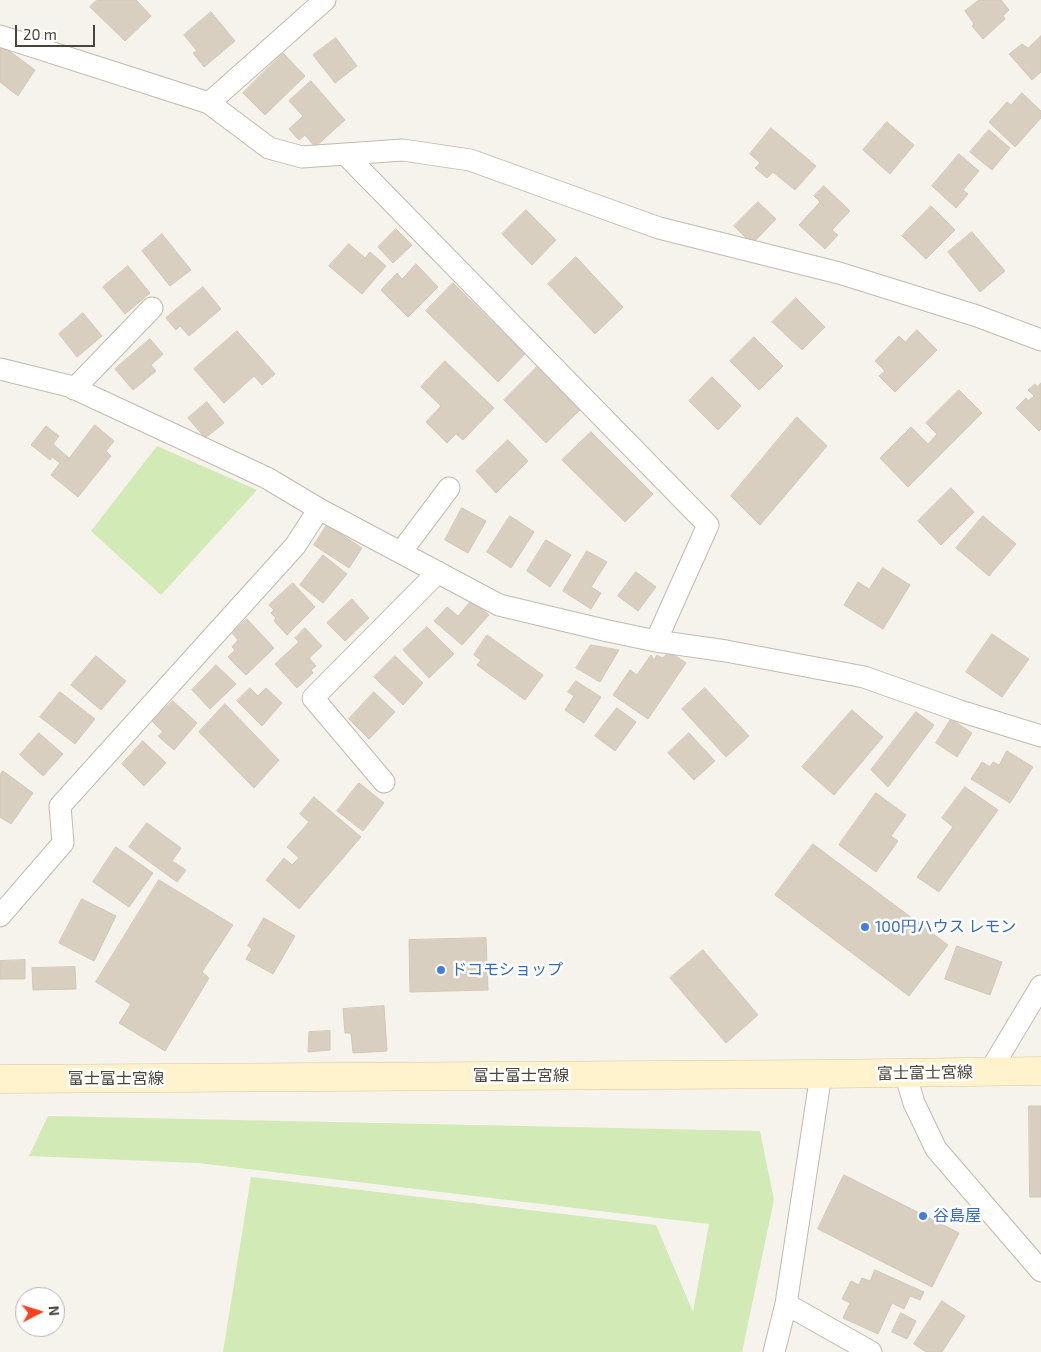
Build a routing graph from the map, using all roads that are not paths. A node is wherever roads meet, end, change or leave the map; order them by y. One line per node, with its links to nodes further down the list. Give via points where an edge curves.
1 (325, 0): 3 (street)
2 (0, 36): 3 (street)
3 (209, 103): 4 (street, via 269,148 302,157)
4 (346, 155): 6 (street, via 403,150 470,160 659,228 839,273 977,316); 13 (street, via 708,525)
5 (152, 308): 8 (street)
6 (1041, 340)
7 (0, 369): 8 (street)
8 (74, 389): 10 (street, via 267,478)
9 (449, 488): 11 (street)
10 (319, 509): 11 (street); 16 (street, via 295,546 60,806 63,843)
11 (401, 552): 12 (street)
12 (438, 572): 13 (street, via 499,605); 15 (street, via 313,698)
13 (656, 641): 14 (street, via 864,677)
14 (1041, 736)
15 (384, 782)
16 (0, 916)
17 (1041, 986): 19 (street)
18 (1041, 1071): 19 (main road, 富士富士宮線)
19 (990, 1072): 20 (main road, 富士富士宮線)
20 (905, 1073): 21 (main road, 富士富士宮線); 23 (street, via 914,1103 936,1149)
21 (822, 1074): 22 (main road, 富士富士宮線); 24 (street)
22 (0, 1079)
23 (1041, 1271)
24 (786, 1304): 25 (street); 26 (street)
25 (774, 1352)
26 (871, 1352)

